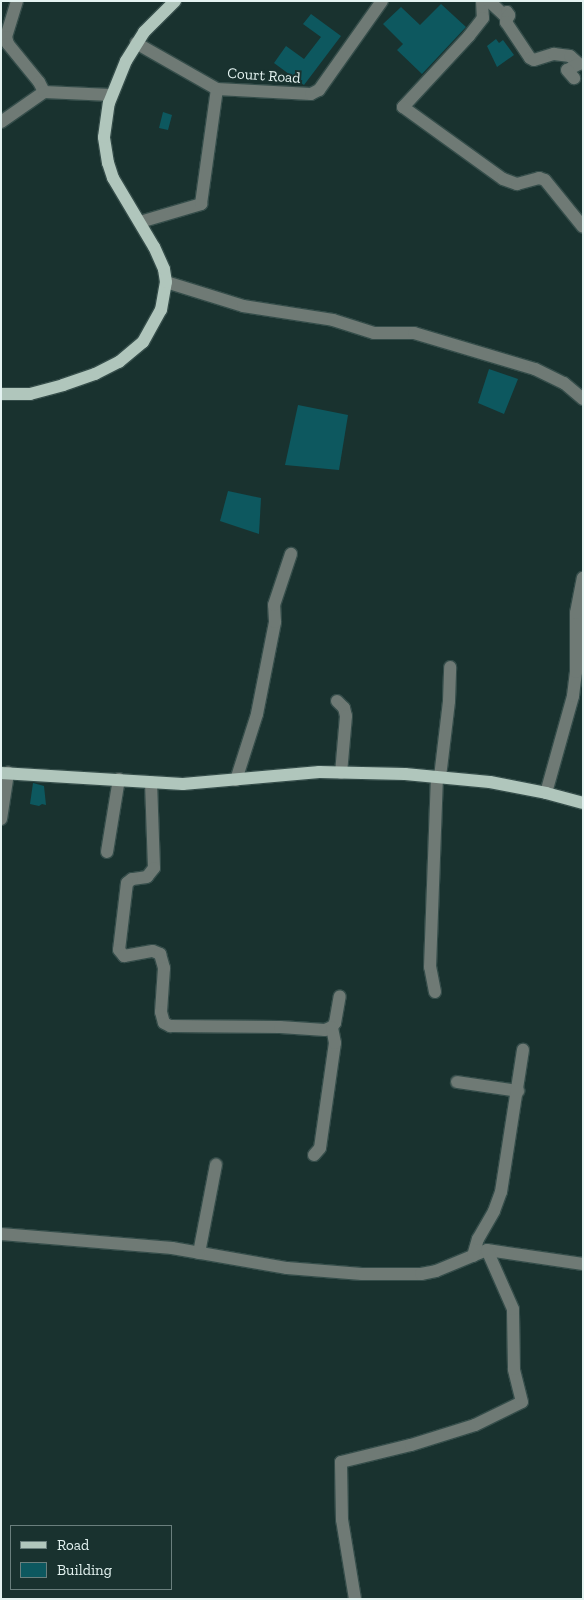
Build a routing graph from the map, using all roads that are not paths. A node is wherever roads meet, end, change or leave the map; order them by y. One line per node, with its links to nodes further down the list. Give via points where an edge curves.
1 (18, 1): 9 (street, via 6,36 8,44)
2 (175, 1): 6 (main road)
3 (382, 1): 8 (street, Court Road, via 319,90 297,95)
4 (482, 1): 13 (street, via 483,18 403,107 503,179 517,184 539,178 545,180)
5 (489, 1): 7 (street, via 504,15 507,12 506,22 530,58 534,60 554,54 570,56 579,64 567,70)
6 (136, 44): 8 (street); 10 (main road)
7 (574, 78)
8 (217, 89): 12 (street, Court Road, via 201,204)
9 (44, 92): 10 (street); 11 (street)
10 (112, 95): 12 (main road, via 104,138 108,163 113,178)
11 (1, 122)
12 (140, 222): 14 (main road, via 159,256)
13 (583, 227)
14 (166, 282): 15 (main road, via 161,310 149,334 119,362 95,374 30,394); 16 (street, via 243,306 332,320 374,334 414,333 535,369 564,383)
15 (1, 394)
16 (583, 399)
17 (291, 554): 25 (street, via 274,605 275,622 257,714)
18 (583, 578): 27 (street, via 576,613 573,696)
19 (450, 668): 23 (street, via 449,701)
20 (337, 701): 22 (street, via 346,716)
21 (4, 773): 24 (main road); 29 (street)
22 (341, 773): 23 (main road); 25 (main road)
23 (438, 776): 27 (main road); 31 (street, via 430,967)
24 (119, 780): 26 (main road); 30 (street)
25 (236, 780): 26 (main road, via 182,784)
26 (151, 782): 33 (street, via 154,868 147,877 127,883 119,951 124,956 153,951 160,954 164,974 162,1021 172,1026 323,1030)
27 (546, 793): 28 (main road)
28 (583, 803)
29 (1, 819)
30 (107, 852)
31 (435, 992)
32 (340, 996): 33 (street)
33 (332, 1027): 37 (street, via 335,1043 320,1148)
34 (523, 1050): 36 (street)
35 (457, 1082): 36 (street)
36 (518, 1091): 42 (street, via 502,1192)
37 (314, 1155)
38 (216, 1166): 41 (street)
39 (1, 1234): 41 (street)
40 (487, 1250): 42 (street); 43 (street); 44 (street, via 514,1309 514,1369 522,1402 475,1425 340,1462 342,1520)
41 (199, 1252): 42 (street, via 287,1268 362,1274 428,1272)
42 (473, 1256)
43 (583, 1264)
44 (355, 1599)

